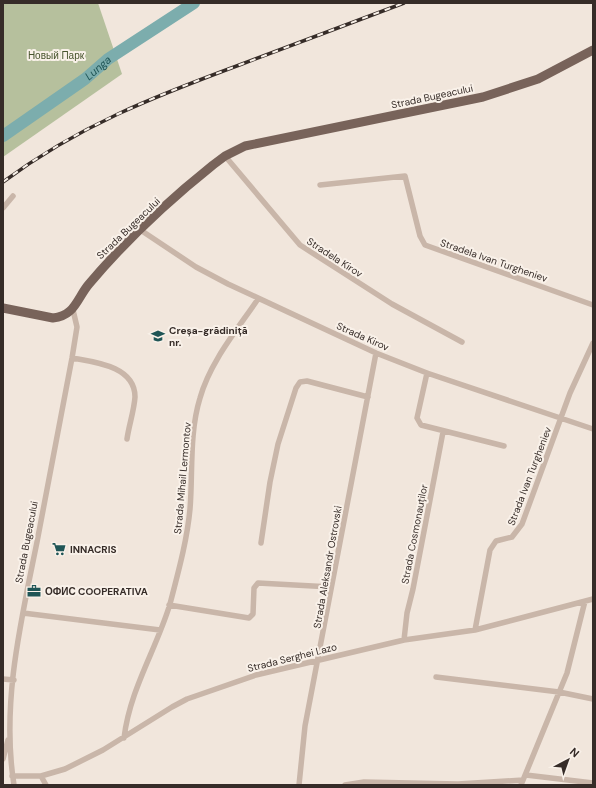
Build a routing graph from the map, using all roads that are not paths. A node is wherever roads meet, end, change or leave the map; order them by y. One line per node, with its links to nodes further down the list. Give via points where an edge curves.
1 (593, 50): 2 (main road, Strada Bugeacului, via 538,79 483,97 260,142)
2 (225, 156): 6 (main road, Strada Bugeacului); 11 (street, Stradela Kirov, via 300,245 392,304)
3 (320, 185): 8 (street, Stradela Ivan Turgheniev, via 405,176 420,236 425,245)
4 (13, 196): 5 (street)
5 (3, 208)
6 (139, 229): 7 (street, Strada Kirov, via 196,267); 10 (main road, Strada Bugeacului, via 87,286)
7 (258, 299): 13 (street, Strada Kirov); 26 (street, Strada Mihail Lermontov, via 209,375 200,398 194,433 190,510)
8 (593, 305)
9 (3, 308): 10 (main road, via 53,318 62,317)
10 (73, 310): 14 (street, Strada Bugeacului, via 77,327)
11 (462, 342)
12 (593, 343): 17 (street, Strada Ivan Turgheniev)
13 (376, 352): 15 (street, Strada Kirov); 16 (street, Strada Aleksandr Ostrovski)
14 (72, 358): 20 (street, via 110,365 131,384 135,396); 27 (street, Strada Bugeacului)
15 (427, 373): 17 (street, Strada Kirov); 19 (street, via 417,418 420,425)
16 (368, 397): 22 (street, via 307,381 300,382 278,444); 23 (street, Strada Aleksandr Ostrovski)
17 (560, 418): 18 (street, Strada Kirov); 29 (street, Strada Ivan Turgheniev, via 522,524 512,536 496,541 490,550)
18 (593, 429)
19 (443, 432): 21 (street); 30 (street, Strada Cosmonauților, via 414,584 406,613)
20 (127, 439)
21 (504, 446)
22 (260, 543)
23 (331, 587): 26 (street, via 258,583 254,588 253,614 249,618); 31 (street, Strada Aleksandr Ostrovski)
24 (593, 599): 25 (street, Strada Serghei Lazo)
25 (585, 601): 29 (street, Strada Serghei Lazo); 35 (street, via 573,651)
26 (169, 605): 28 (street, Strada Mihail Lermontov)
27 (23, 613): 28 (street); 34 (street, Strada Bugeacului)
28 (160, 630): 38 (street, Strada Mihail Lermontov, via 131,700)
29 (476, 630): 30 (street, Strada Serghei Lazo)
30 (404, 640): 31 (street, Strada Serghei Lazo)
31 (319, 659): 38 (street, Strada Serghei Lazo, via 256,675 187,699); 46 (street, Strada Aleksandr Ostrovski, via 305,726)
32 (436, 677): 35 (street)
33 (3, 679): 34 (street)
34 (14, 680): 37 (street, Strada Bugeacului)
35 (559, 692): 36 (street); 42 (street)
36 (593, 699)
37 (9, 736): 39 (street, Strada Bugeacului); 40 (street, Strada Bugeacului)
38 (124, 738): 41 (street, Strada Serghei Lazo, via 65,769)
39 (3, 759)
40 (12, 776): 41 (street, Strada Serghei Lazo); 44 (street, Strada Bugeacului)
41 (41, 776): 45 (street)
42 (524, 780): 43 (street); 47 (street, via 458,784 364,782)
43 (593, 783)
44 (14, 785)
45 (46, 785)
46 (299, 785)
47 (345, 785)

